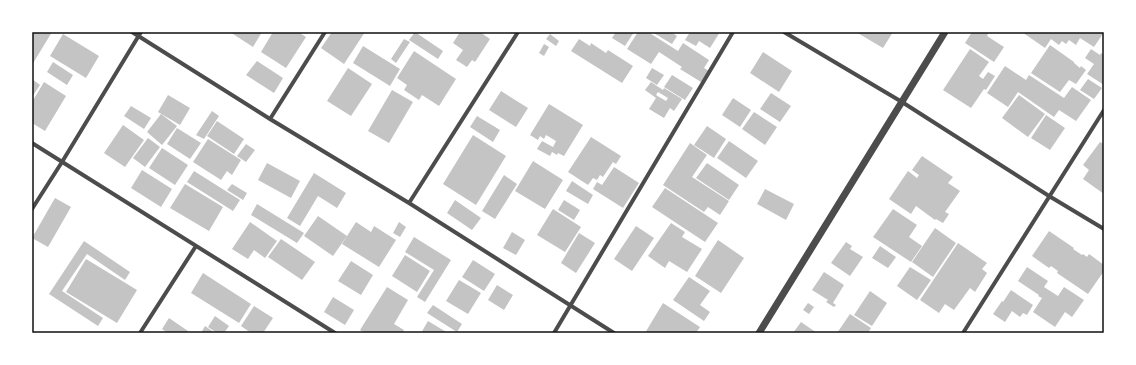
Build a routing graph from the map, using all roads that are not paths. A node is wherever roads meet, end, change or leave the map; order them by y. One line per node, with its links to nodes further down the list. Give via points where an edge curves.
1 (132, 32): 7 (street)
2 (325, 32): 10 (street)
3 (518, 32): 14 (street)
4 (733, 32): 18 (street)
5 (784, 32): 8 (street)
6 (945, 32): 8 (street)
7 (140, 34): 10 (street); 12 (street)
8 (902, 102): 13 (street); 23 (street)
9 (1104, 110): 13 (street)
10 (270, 119): 14 (street)
11 (32, 143): 12 (street)
12 (62, 162): 15 (street); 17 (street)
13 (1050, 196): 16 (street); 24 (street)
14 (409, 203): 18 (street)
15 (32, 209)
16 (1104, 229)
17 (196, 246): 19 (street); 20 (street)
18 (571, 306): 21 (street); 22 (street)
19 (140, 333)
20 (335, 333)
21 (554, 333)
22 (614, 333)
23 (759, 333)
24 (963, 333)

